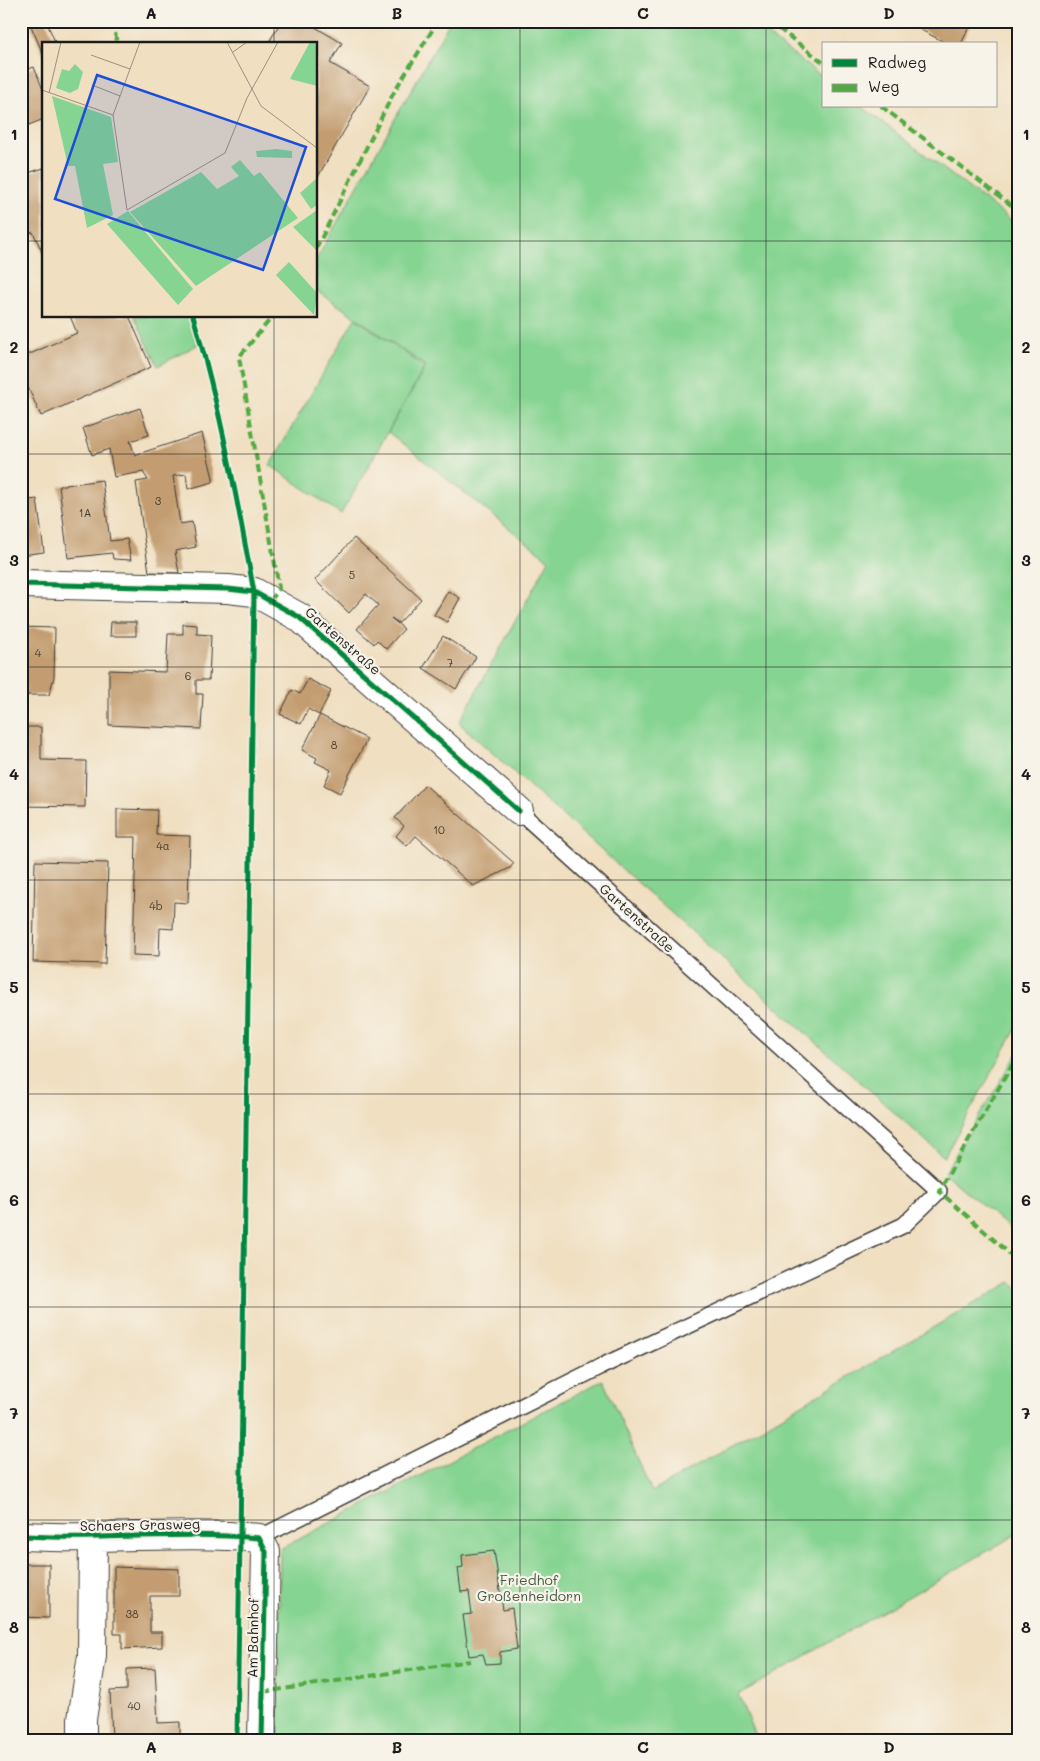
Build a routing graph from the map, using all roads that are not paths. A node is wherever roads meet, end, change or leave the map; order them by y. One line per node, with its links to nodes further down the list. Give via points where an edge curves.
1 (21, 584): 2 (street, Gartenstraße, via 254,592 299,617)
2 (519, 811): 5 (lane, Gartenstraße, via 939,1190 904,1225 600,1367)
3 (21, 1536): 4 (street, Schaers Grasweg)
4 (94, 1538): 5 (street, Schaers Grasweg); 6 (street, Schaers Grasweg, via 92,1656 82,1718)
5 (259, 1538): 7 (street, Am Bahnhof, via 266,1552)
6 (82, 1740)
7 (262, 1740)

